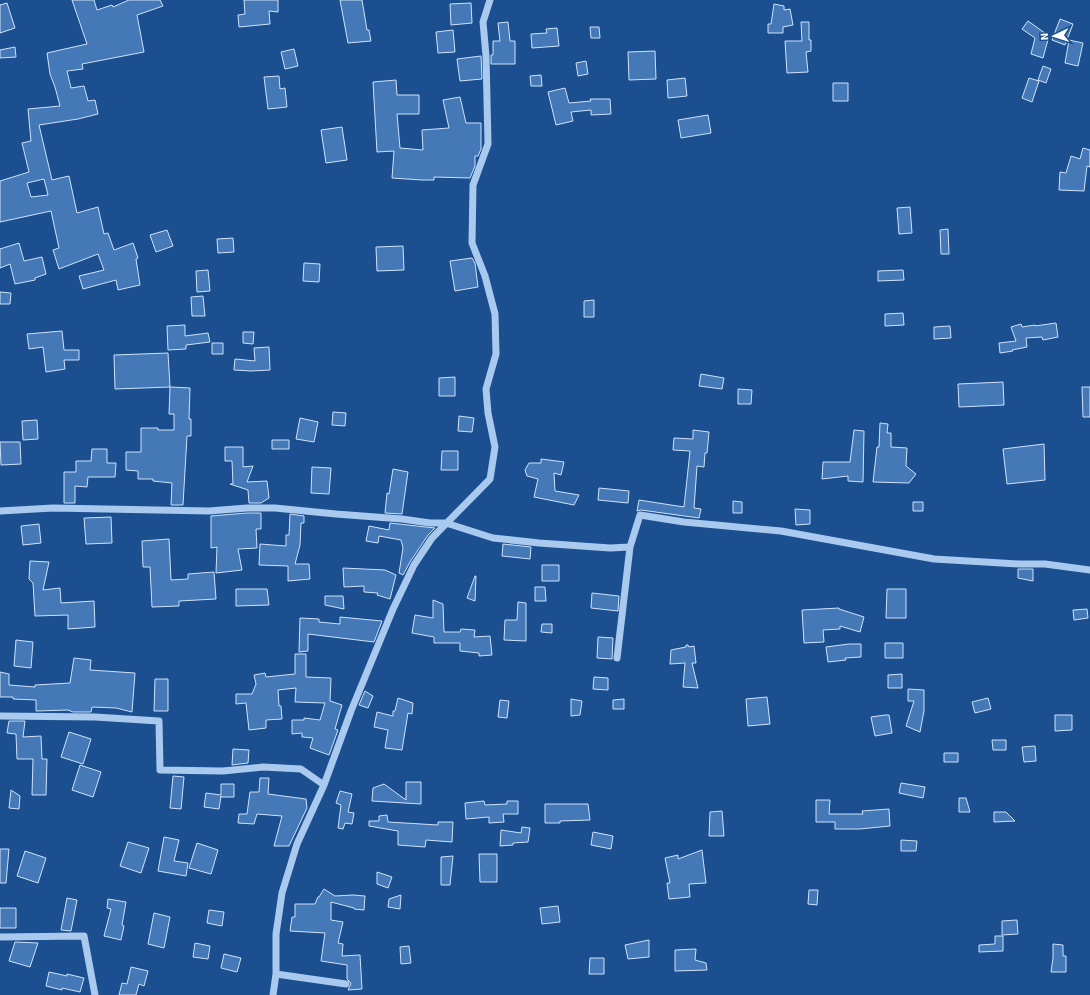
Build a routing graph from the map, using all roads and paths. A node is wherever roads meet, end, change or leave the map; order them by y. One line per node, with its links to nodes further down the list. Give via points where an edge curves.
1 (490, 0): 3 (street, via 483,22 488,144 473,185 472,244 496,314 496,354 486,388 495,447 490,479)
2 (0, 511): 3 (street, via 54,508 209,511 275,508 402,519 430,524)
3 (446, 523): 4 (street, via 493,538 610,548); 8 (street, via 432,538 414,565 393,609)
4 (630, 547): 5 (street, via 640,515 781,531 934,559 1045,564); 6 (street)
5 (1090, 570)
6 (617, 658)
7 (0, 716): 8 (street, via 159,721 160,770 223,772 262,767 301,769)
8 (324, 785): 10 (street, via 297,844 282,893 276,934)
9 (0, 937): 12 (street, via 84,936)
10 (276, 974): 11 (street); 13 (street)
11 (346, 984)
12 (95, 995)
13 (273, 995)

